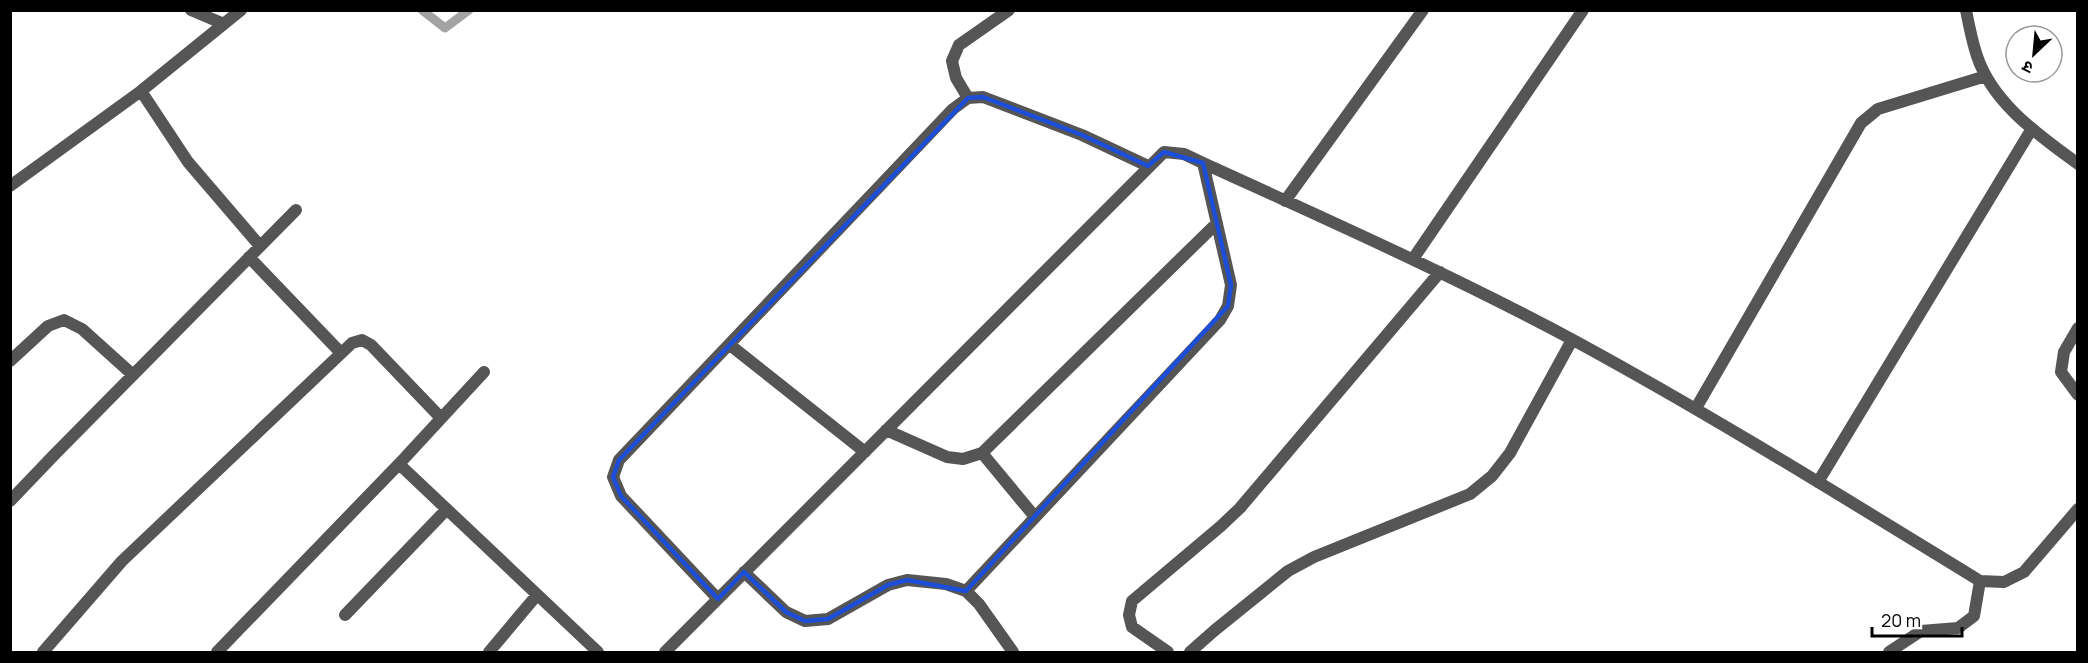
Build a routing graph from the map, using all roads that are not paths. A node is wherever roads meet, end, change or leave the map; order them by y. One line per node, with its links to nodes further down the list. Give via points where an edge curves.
1 (191, 10): 7 (street)
2 (241, 10): 7 (street)
3 (1009, 10): 10 (street, via 959,45 952,61 956,78)
4 (1424, 10): 16 (street)
5 (1583, 10): 21 (street)
6 (1966, 10): 8 (street, via 1977,57)
7 (224, 24): 9 (street)
8 (1986, 76): 11 (street); 31 (street, via 1878,109 1861,123)
9 (141, 91): 15 (street); 19 (street, via 188,162)
10 (968, 98): 14 (street, via 983,97 1071,130); 25 (street, via 953,109)
11 (2031, 130): 13 (street); 37 (street)
12 (1203, 163): 14 (street, via 1184,154 1164,152); 16 (street); 18 (street)
13 (2078, 164)
14 (1148, 166): 33 (street)
15 (10, 186)
16 (1285, 201): 21 (street)
17 (296, 210): 19 (street)
18 (1217, 223): 35 (street); 41 (street, via 1231,285 1228,306 1220,320)
19 (260, 246): 20 (street)
20 (249, 257): 26 (street); 29 (street)
21 (1413, 260): 22 (street)
22 (1440, 272): 24 (street); 54 (street, via 1240,508 1132,601 1132,627)
23 (2078, 328): 30 (street, via 2064,352 2061,372)
24 (1572, 340): 31 (street); 55 (street, via 1510,453 1492,476 1470,494 1288,571)
25 (730, 345): 34 (street); 46 (street, via 619,460 613,477 621,496)
26 (341, 353): 32 (street, via 362,340 371,345); 48 (street, via 122,561)
27 (10, 361): 29 (street, via 48,326 64,321 82,329)
28 (484, 372): 32 (street)
29 (133, 375): 38 (street)
30 (2078, 395)
31 (1696, 408): 37 (street)
32 (441, 418): 36 (street)
33 (886, 430): 34 (street); 35 (street, via 947,458 963,459)
34 (865, 452): 42 (street)
35 (982, 453): 41 (street)
36 (399, 464): 39 (street); 49 (street)
37 (1818, 482): 43 (street)
38 (10, 501)
39 (447, 509): 45 (street); 47 (street)
40 (2078, 509): 43 (street, via 2024,572 2004,582)
41 (1035, 517): 44 (street)
42 (744, 572): 44 (street, via 786,612 805,621 828,619 888,585 908,580 946,584); 46 (street)
43 (1980, 581): 56 (street, via 1974,616 1958,628 1921,631)
44 (966, 591): 53 (street)
45 (537, 595): 50 (street); 51 (street)
46 (718, 599): 52 (street)
47 (345, 615)
48 (43, 652)
49 (217, 652)
50 (489, 652)
51 (598, 652)
52 (665, 652)
53 (1013, 652)
54 (1168, 652)
55 (1190, 652)
56 (1889, 652)

